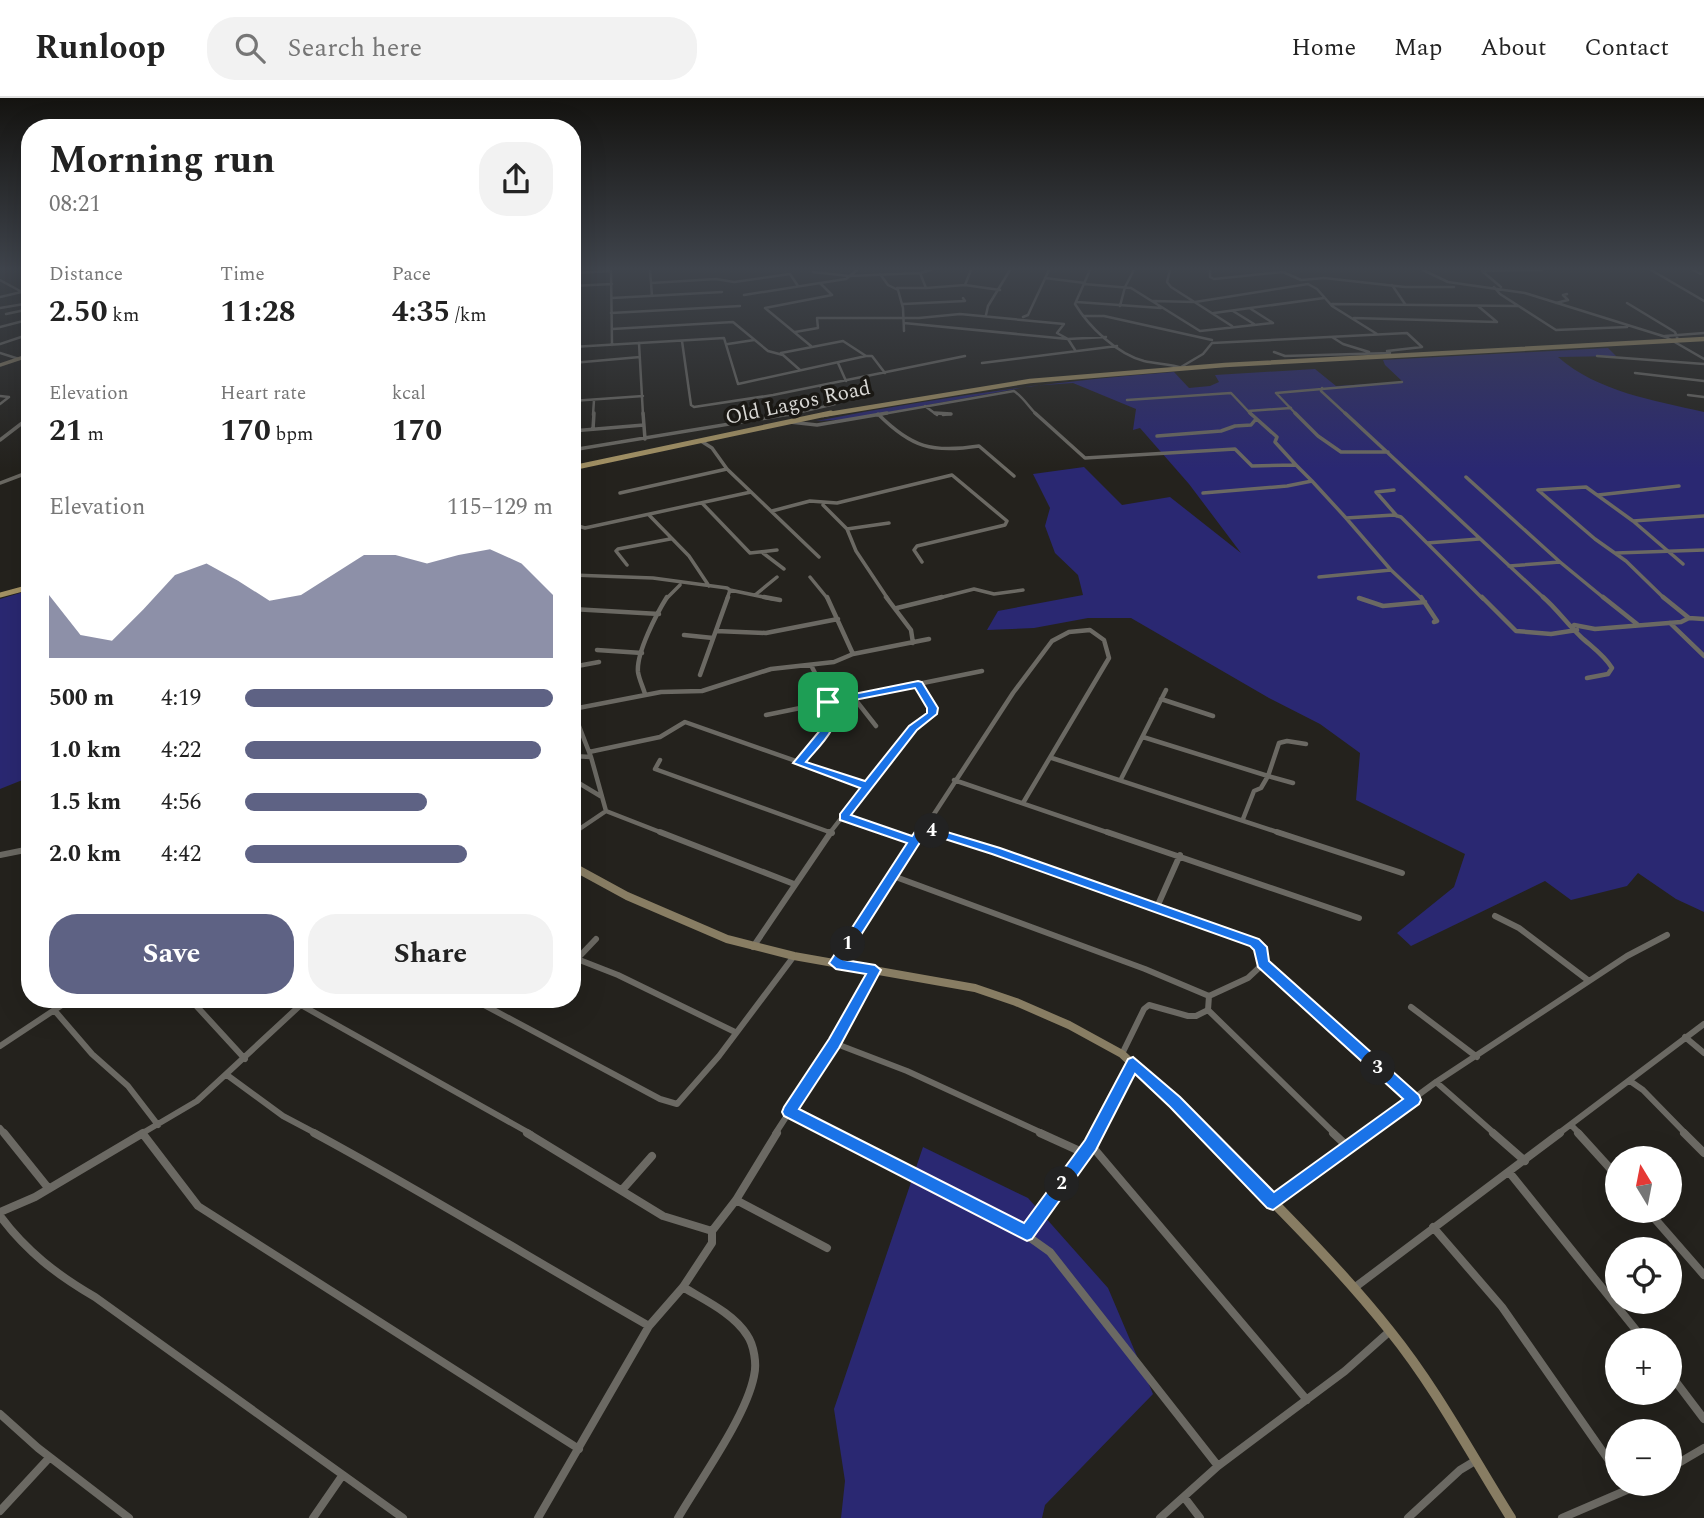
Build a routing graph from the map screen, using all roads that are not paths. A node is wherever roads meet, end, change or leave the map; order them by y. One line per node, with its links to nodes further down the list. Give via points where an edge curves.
1 (612, 336): 25 (street)
2 (750, 336): 18 (street)
3 (799, 336): 26 (street)
4 (1044, 336): 17 (street)
5 (1062, 336): 17 (street)
6 (1188, 336): 21 (street)
7 (1209, 336): 21 (street)
8 (1343, 336): 14 (street)
9 (1411, 336): 32 (street, via 1422,347)
10 (1656, 336): 15 (street)
11 (1673, 336): 19 (street)
12 (21, 337): 23 (street)
13 (1107, 337): 17 (street); 27 (street)
14 (1332, 337): 21 (street); 31 (street)
15 (1661, 338): 19 (main road, Old Lagos Road); 19 (main road); 37 (main road, Old Lagos Road)
16 (1704, 338): 19 (street); 19 (main road, Old Lagos Road)
17 (1068, 339): 29 (street)
18 (754, 340): 24 (street); 34 (street, via 768,351)
19 (1678, 340): 41 (street)
20 (682, 341): 22 (street); 24 (street, via 724,338); 53 (street, via 694,407)
21 (1212, 342): 46 (street)
22 (639, 343): 25 (street); 40 (street)
23 (0, 344)
24 (728, 344): 47 (street, via 738,384)
25 (612, 345): 28 (street)
26 (811, 346): 34 (street); 35 (street, via 844,341)
27 (1117, 346): 29 (street); 46 (street, via 1143,360)
28 (581, 347)
29 (1075, 350): 44 (street)
30 (1274, 352): 31 (street, via 1286,356)
31 (1369, 352): 32 (street)
32 (1387, 352): 37 (street)
33 (0, 353): 39 (street)
34 (784, 354): 47 (street)
35 (866, 356): 43 (street); 48 (street, via 874,357)
36 (965, 356): 48 (street)
37 (1395, 356): 46 (main road, Old Lagos Road)
38 (1597, 356): 41 (street)
39 (19, 359): 45 (street)
40 (638, 359): 42 (street); 57 (street)
41 (1704, 361)
42 (581, 362)
43 (838, 363): 47 (street); 50 (street)
44 (982, 363)
45 (0, 365)
46 (1182, 368): 70 (main road, Old Lagos Road, via 983,387)
47 (800, 370)
48 (885, 373): 50 (street)
49 (1635, 373): 51 (street)
50 (846, 381): 53 (street)
51 (1704, 381)
52 (1402, 382): 54 (street)
53 (820, 386): 66 (street, via 835,404)
54 (1322, 388): 64 (street, via 1276,393); 81 (street)
55 (1688, 395): 58 (street)
56 (0, 396): 62 (street, via 9,397)
57 (643, 396): 59 (street); 73 (street)
58 (1704, 397)
59 (594, 400): 61 (street); 74 (street)
60 (1127, 400): 65 (street, via 1231,393)
61 (581, 401)
62 (0, 404)
63 (925, 406): 67 (street); 68 (street, via 938,415); 82 (street, via 1014,391 1085,458 1235,449 1252,466)
64 (1291, 408): 65 (street); 81 (street, via 1341,452)
65 (1248, 411): 69 (street)
66 (799, 412): 70 (street); 77 (street)
67 (878, 414): 71 (street, via 817,425); 86 (street, via 927,449 979,446)
68 (951, 414)
69 (1256, 419): 76 (street, via 1251,425 1221,431); 82 (street, via 1277,437 1277,446)
70 (800, 420): 71 (main road, Old Lagos Road)
71 (790, 422): 79 (main road, Old Lagos Road)
72 (21, 425): 78 (street)
73 (644, 425): 74 (street); 77 (street)
74 (593, 429): 75 (street)
75 (581, 430)
76 (1157, 436)
77 (645, 439): 80 (street)
78 (0, 440)
79 (701, 441): 83 (main road, Old Lagos Road); 84 (street)
80 (581, 449)
81 (1388, 452): 108 (street)
82 (1296, 465): 88 (street)
83 (581, 466)
84 (727, 469): 92 (street); 94 (street)
85 (21, 475): 89 (street)
86 (1014, 476)
87 (1466, 477): 117 (street)
88 (1312, 481): 93 (street); 102 (street)
89 (0, 483)
90 (1679, 486): 95 (street)
91 (1394, 490): 100 (street, via 1376,492)
92 (751, 492): 96 (street); 98 (street)
93 (1203, 493)
94 (620, 494)
95 (1598, 495): 103 (street); 114 (street, via 1583,486 1538,490)
96 (702, 503): 99 (street); 113 (street, via 750,553)
97 (821, 504): 98 (street, via 810,501); 106 (street); 116 (street, via 954,475 1007,521 917,546 914,550)
98 (772, 511): 115 (street)
99 (649, 515): 105 (street); 107 (street)
100 (1397, 516): 102 (street); 109 (street)
101 (1704, 516): 103 (street)
102 (1346, 518): 122 (street)
103 (1633, 521): 111 (street)
104 (889, 523): 106 (street)
105 (581, 528)
106 (847, 529): 137 (street, via 856,551)
107 (670, 539): 119 (street, via 618,549); 128 (street)
108 (1479, 539): 109 (street); 120 (street)
109 (1427, 543): 146 (street, via 1516,631 1550,634)
110 (777, 550): 113 (street)
111 (1668, 550): 112 (street); 114 (street); 118 (street)
112 (1704, 550)
113 (763, 553): 121 (street)
114 (1613, 553): 140 (street)
115 (819, 557)
116 (922, 562)
117 (1560, 562): 120 (street); 145 (street)
118 (1683, 564)
119 (627, 565)
120 (1509, 566): 146 (street)
121 (784, 569)
122 (1391, 570): 126 (street); 136 (street)
123 (581, 575): 127 (street)
124 (777, 577): 133 (street)
125 (810, 577): 141 (street, via 825,593)
126 (1319, 577)
127 (682, 584): 128 (street); 139 (street, via 670,591)
128 (709, 586): 130 (street)
129 (21, 589): 132 (main road)
130 (730, 590): 133 (street); 147 (street)
131 (1023, 590): 137 (street, via 994,594 974,590)
132 (0, 595)
133 (755, 595): 135 (street)
134 (1359, 598): 136 (street, via 1380,608)
135 (780, 600)
136 (1425, 602): 143 (street, via 1436,616)
137 (897, 608): 151 (street, via 911,630)
138 (581, 609): 139 (street)
139 (659, 614): 153 (street)
140 (1689, 618): 142 (street); 144 (street)
141 (838, 619): 147 (street, via 766,633); 154 (street)
142 (1704, 619)
143 (1434, 622)
144 (1670, 623): 145 (street); 155 (street)
145 (1637, 624): 146 (street)
146 (1575, 628): 161 (street, via 1612,668 1608,674)
147 (716, 631): 149 (street)
148 (684, 635): 149 (street)
149 (713, 638): 160 (street)
150 (929, 639): 151 (street)
151 (913, 643): 154 (street)
152 (597, 650): 153 (street)
153 (642, 653): 164 (street, via 638,671)
154 (853, 654): 158 (street)
155 (1704, 656)
156 (599, 662): 157 (street)
157 (581, 665)
158 (811, 665): 164 (street, via 771,669 702,691); 167 (street)
159 (982, 671): 162 (street)
160 (700, 675)
161 (1587, 678)
162 (918, 684): 165 (street); 185 (street, via 932,714 913,728)
163 (1166, 690): 166 (street)
164 (645, 694): 168 (street)
165 (854, 698): 167 (street); 171 (street)
166 (1161, 699): 170 (street); 173 (street)
167 (828, 702): 169 (street); 179 (street, via 831,720 827,729)
168 (581, 707)
169 (766, 715)
170 (1213, 716)
171 (876, 726)
172 (581, 733): 175 (street)
173 (1143, 737): 180 (street); 181 (street)
174 (1306, 744): 180 (street, via 1279,743)
175 (590, 754): 176 (street); 179 (street, via 660,737 685,722); 186 (street)
176 (581, 755)
177 (1052, 758): 181 (street); 182 (street, via 1109,658 1104,640 1090,630 1069,632 1052,641); 187 (street)
178 (660, 760): 193 (street, via 654,768)
179 (799, 763): 185 (street)
180 (1268, 776): 183 (street); 190 (street, via 1261,789 1254,791)
181 (1121, 779): 190 (street)
182 (954, 780): 187 (street); 192 (street)
183 (1293, 783)
184 (581, 784): 186 (street)
185 (867, 786): 189 (street)
186 (603, 797): 188 (street)
187 (1023, 803): 197 (street)
188 (606, 811): 191 (street); 201 (street)
189 (844, 817): 193 (street); 194 (street)
190 (1243, 819): 199 (street)
191 (581, 828)
192 (923, 828): 194 (street); 202 (street)
193 (832, 833): 201 (street)
194 (915, 842): 200 (street)
195 (21, 851): 196 (street)
196 (0, 855)
197 (1180, 855): 202 (street); 204 (street)
198 (581, 871): 207 (street, via 708,932)
199 (1402, 873)
200 (893, 876): 211 (street); 215 (street)
201 (794, 884): 207 (street)
202 (1157, 907): 212 (street, via 1255,942)
203 (1494, 916): 214 (street, via 1519,928)
204 (1359, 918)
205 (1667, 936): 214 (street)
206 (596, 939): 208 (street)
207 (753, 947): 209 (street)
208 (581, 952)
209 (794, 956): 211 (street); 225 (street)
210 (581, 961): 225 (street)
211 (836, 963): 213 (street)
212 (1263, 964): 215 (street, via 1248,978); 237 (street)
213 (875, 970): 227 (street); 230 (street, via 975,988 1069,1025)
214 (1589, 981): 231 (street)
215 (1209, 996): 223 (street)
216 (1411, 1007): 231 (street)
217 (58, 1008): 222 (street)
218 (198, 1008): 232 (street)
219 (298, 1008): 232 (street)
220 (312, 1008): 252 (street, via 338,1029)
221 (489, 1008): 225 (street, via 677,1104)
222 (55, 1010): 228 (street); 239 (street, via 92,1054 128,1086)
223 (1208, 1010): 230 (street, via 1188,1016 1149,1005); 244 (street)
224 (1704, 1024): 226 (street)
225 (735, 1032)
226 (1685, 1037): 229 (street); 235 (street)
227 (834, 1044): 238 (street); 245 (street, via 907,1071)
228 (0, 1046)
229 (1704, 1053)
230 (1122, 1054): 233 (street)
231 (1477, 1056): 236 (street)
232 (245, 1059): 234 (street)
233 (1133, 1063): 243 (street); 254 (street)
234 (227, 1075): 239 (street); 264 (street, via 283,1116 427,1194)
235 (1630, 1081): 240 (street); 246 (street)
236 (1436, 1082): 237 (street); 248 (street)
237 (1413, 1100): 244 (street)
238 (789, 1112): 253 (street); 259 (street)
239 (158, 1125): 242 (street)
240 (1572, 1126): 248 (street); 249 (street)
241 (0, 1131): 251 (street)
242 (143, 1134): 251 (street); 272 (street, via 198,1206)
243 (1091, 1145): 245 (street); 268 (street)
244 (1347, 1146): 254 (street)
245 (1084, 1153): 259 (street)
246 (1704, 1153)
247 (652, 1156): 252 (street)
248 (1525, 1161): 250 (street)
249 (1605, 1163)
250 (1509, 1172): 257 (street); 265 (street)
251 (49, 1189): 255 (street)
252 (622, 1190): 258 (street, via 663,1216)
253 (736, 1200): 258 (street); 260 (street)
254 (1273, 1202): 263 (street)
255 (0, 1214): 278 (street, via 21,1246 53,1273 117,1313)
256 (1658, 1223): 261 (street)
257 (1433, 1227): 263 (street); 273 (street, via 1502,1307)
258 (712, 1231): 262 (street, via 712,1243)
259 (1027, 1234): 277 (street, via 1050,1251)
260 (827, 1248)
261 (1704, 1275)
262 (683, 1287): 264 (street); 286 (street, via 726,1314 746,1333 753,1346 755,1375 740,1413)
263 (1352, 1290): 266 (street)
264 (649, 1326): 272 (street)
265 (1634, 1328)
266 (1390, 1331): 268 (street); 275 (street)
267 (1682, 1390): 270 (street)
268 (1307, 1400): 277 (street)
269 (0, 1415): 274 (street)
270 (1704, 1419)
271 (1704, 1448): 276 (street)
272 (579, 1449): 285 (street)
273 (1605, 1455)
274 (49, 1458): 281 (street); 282 (street)
275 (1475, 1461): 289 (street, via 1460,1469); 290 (street)
276 (1682, 1461)
277 (1218, 1466): 280 (street)
278 (342, 1476): 283 (street); 284 (street)
279 (1608, 1496): 291 (street)
280 (1184, 1497): 287 (street); 288 (street)
281 (0, 1511)
282 (128, 1518)
283 (313, 1518)
284 (403, 1518)
285 (538, 1518)
286 (678, 1518)
287 (1160, 1518)
288 (1200, 1518)
289 (1408, 1518)
290 (1511, 1518)
291 (1562, 1518)

